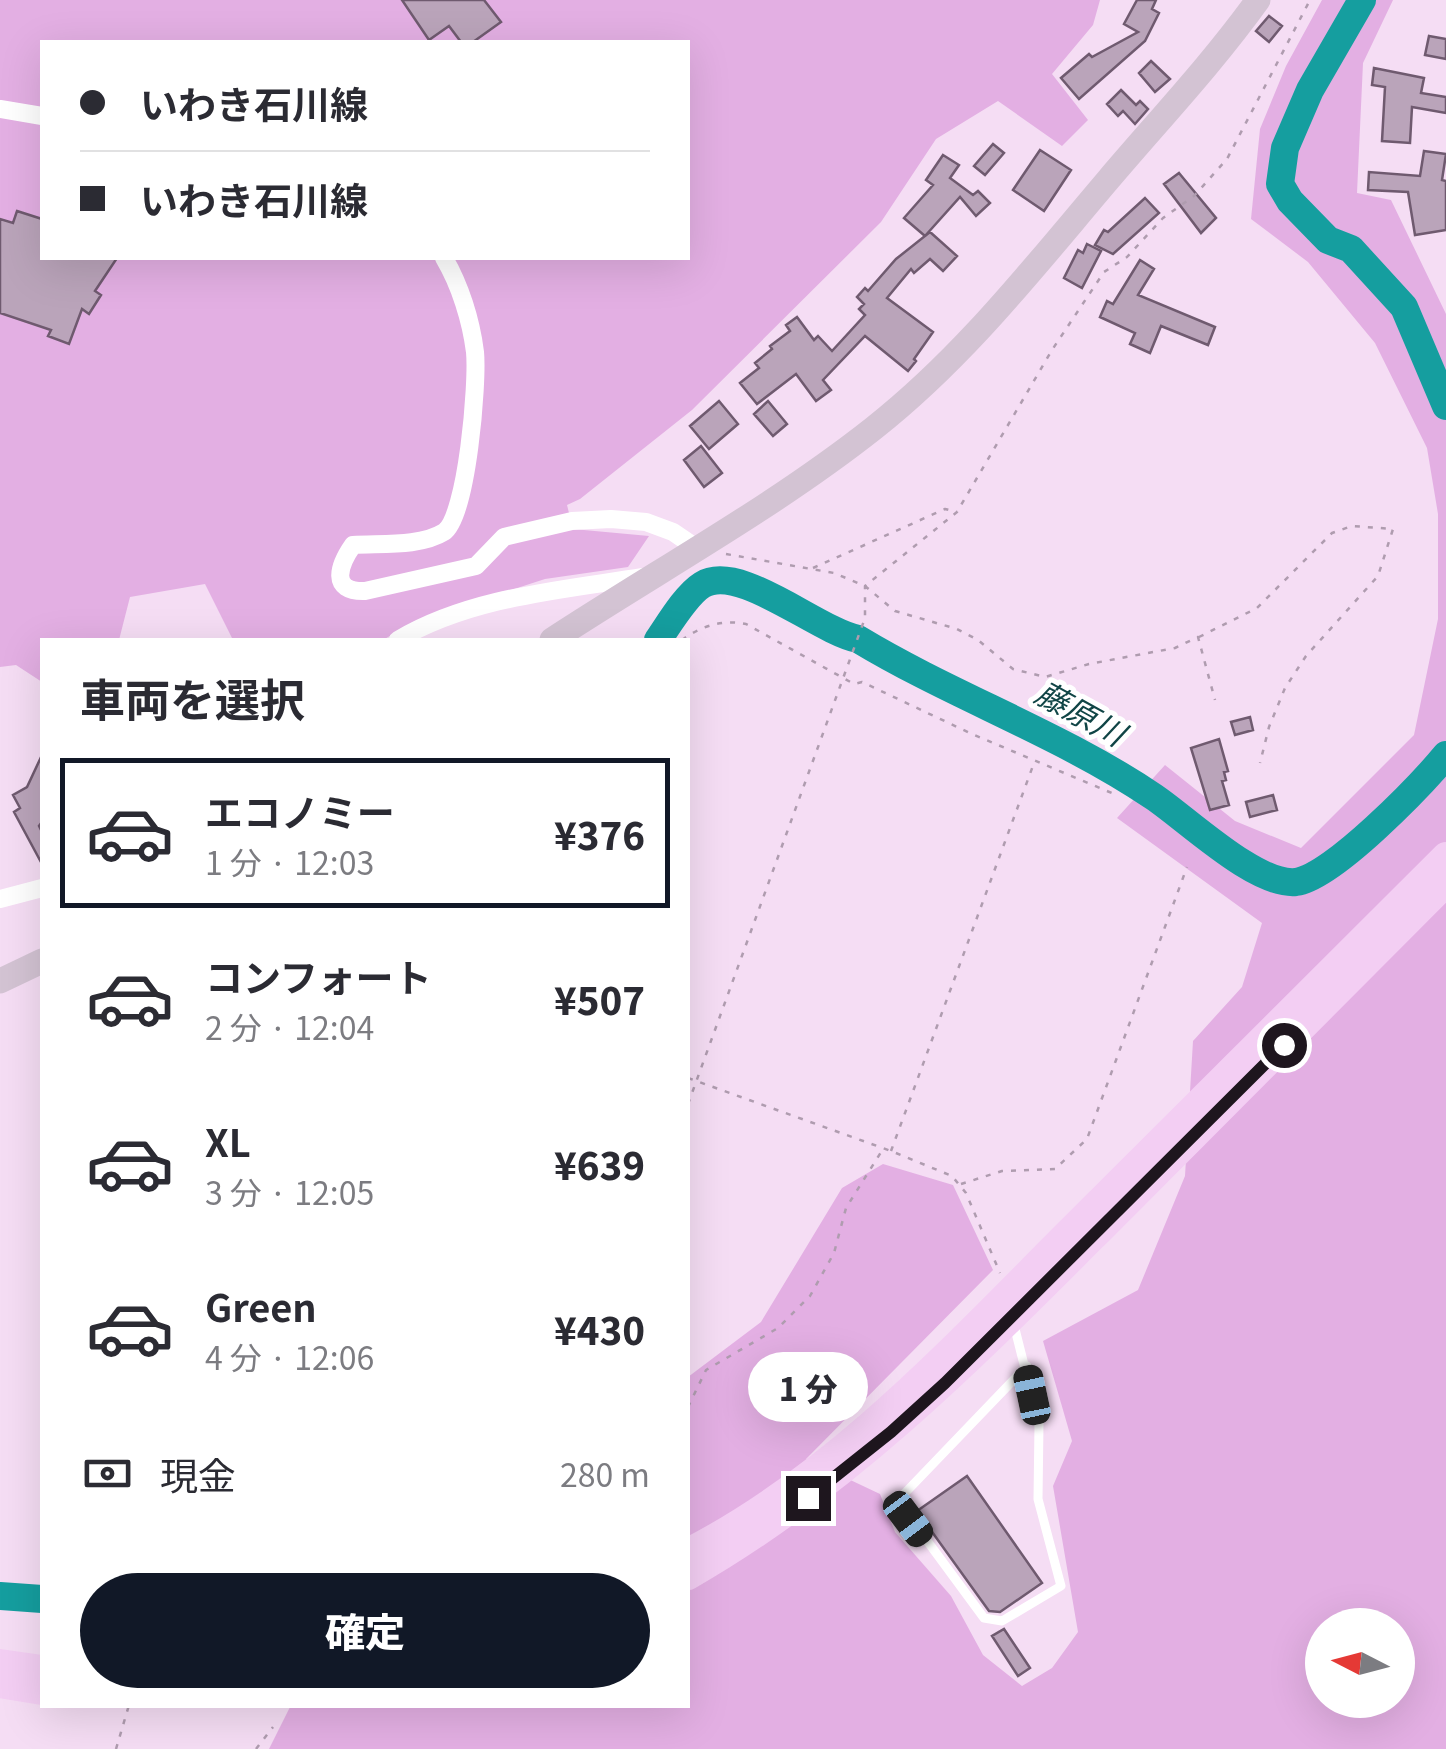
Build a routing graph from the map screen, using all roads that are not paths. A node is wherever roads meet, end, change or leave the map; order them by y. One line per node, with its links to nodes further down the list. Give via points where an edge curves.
1 (1258, 0): 5 (street, via 945,366 830,461)
2 (0, 109): 3 (street)
3 (40, 116)
4 (445, 260): 5 (street, via 474,353 475,397 457,512 448,530 433,537 353,545 344,558 342,585 364,591 476,566 504,536 572,522 646,522)
5 (695, 548): 6 (street)
6 (649, 577): 7 (street, via 490,603); 8 (street)
7 (403, 638)
8 (555, 638)
9 (1446, 856): 15 (main road)
10 (1446, 883): 15 (main road)
11 (40, 889): 12 (street)
12 (0, 900)
13 (40, 962): 14 (street)
14 (0, 981)
15 (1010, 1306): 16 (lane); 17 (main road, via 818,1467); 18 (main road, via 891,1432 769,1526)
16 (1026, 1366): 16 (lane, via 900,1504 984,1618 1002,1621 1060,1586 1038,1499 1038,1424)
17 (690, 1551)
18 (690, 1575)
19 (0, 1663): 20 (main road)
20 (40, 1669)
21 (0, 1684): 22 (main road)
22 (40, 1691)

